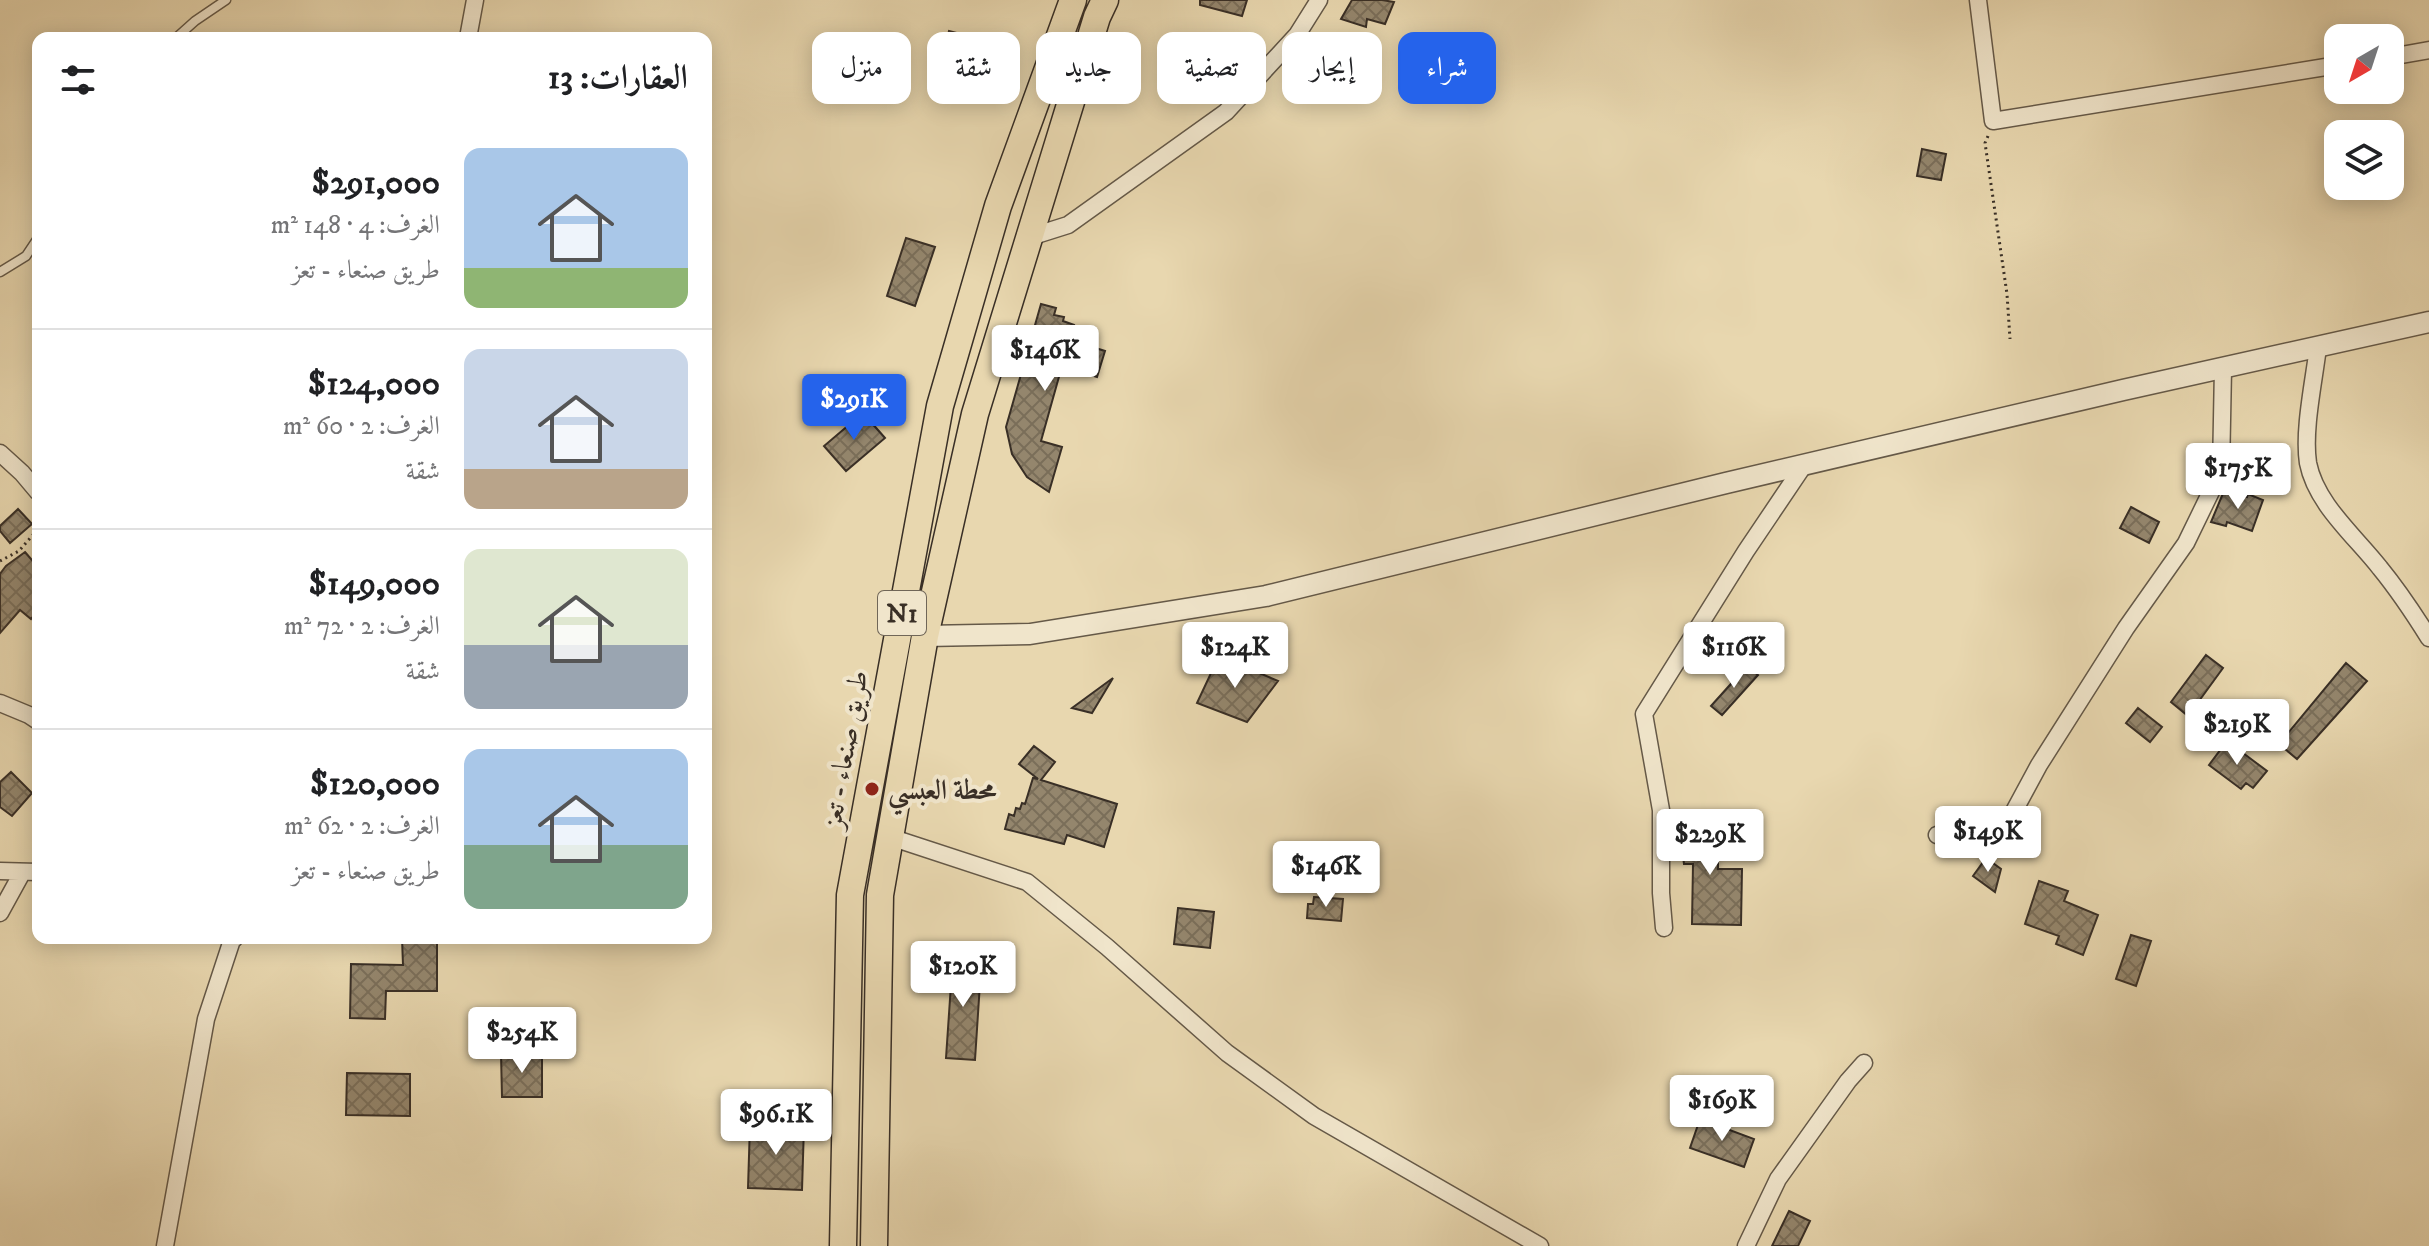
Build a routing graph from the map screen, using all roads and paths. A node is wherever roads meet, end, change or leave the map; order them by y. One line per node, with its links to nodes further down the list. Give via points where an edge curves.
1 (226, 0): 7 (lane)
2 (475, 0): 8 (street)
3 (1073, 0): 38 (highway, طريق صنعاء - تعز / N1, via 998,206 940,406 920,513 850,895)
4 (1105, 0): 13 (highway, N1)
5 (1319, 0): 13 (street, via 1297,35 1226,112 1068,225)
6 (1978, 0): 12 (street)
7 (183, 32)
8 (469, 32)
9 (2429, 50): 10 (street)
10 (2404, 54)
11 (2324, 67): 12 (street)
12 (1993, 121): 17 (path, via 1985,143)
13 (1030, 237): 25 (highway, N1, via 975,414)
14 (32, 247): 15 (lane)
15 (0, 272)
16 (2429, 322): 18 (street)
17 (2010, 339)
18 (2318, 347): 19 (street); 26 (street, via 2307,446 2310,471 2324,500)
19 (2223, 368): 21 (street); 29 (street, via 2221,471 2186,543 2126,628 2012,815)
20 (0, 453): 22 (street)
21 (1804, 465): 25 (street, via 1266,596 1030,634); 34 (street, via 1644,714 1661,810)
22 (32, 485)
23 (32, 536): 24 (path)
24 (0, 561)
25 (925, 636): 30 (highway, N1)
26 (2429, 638)
27 (0, 703): 28 (street)
28 (32, 717)
29 (1937, 835)
30 (890, 837): 39 (highway, N1, via 880,895); 40 (street, via 1027,882 1227,1053 1314,1116)
31 (0, 871): 32 (street)
32 (30, 872): 33 (street)
33 (0, 913)
34 (1664, 928)
35 (231, 944): 37 (street, via 206,1019)
36 (1864, 1063): 41 (street, via 1778,1179)
37 (165, 1246)
38 (843, 1246)
39 (874, 1246)
40 (1540, 1246)
41 (1746, 1246)

